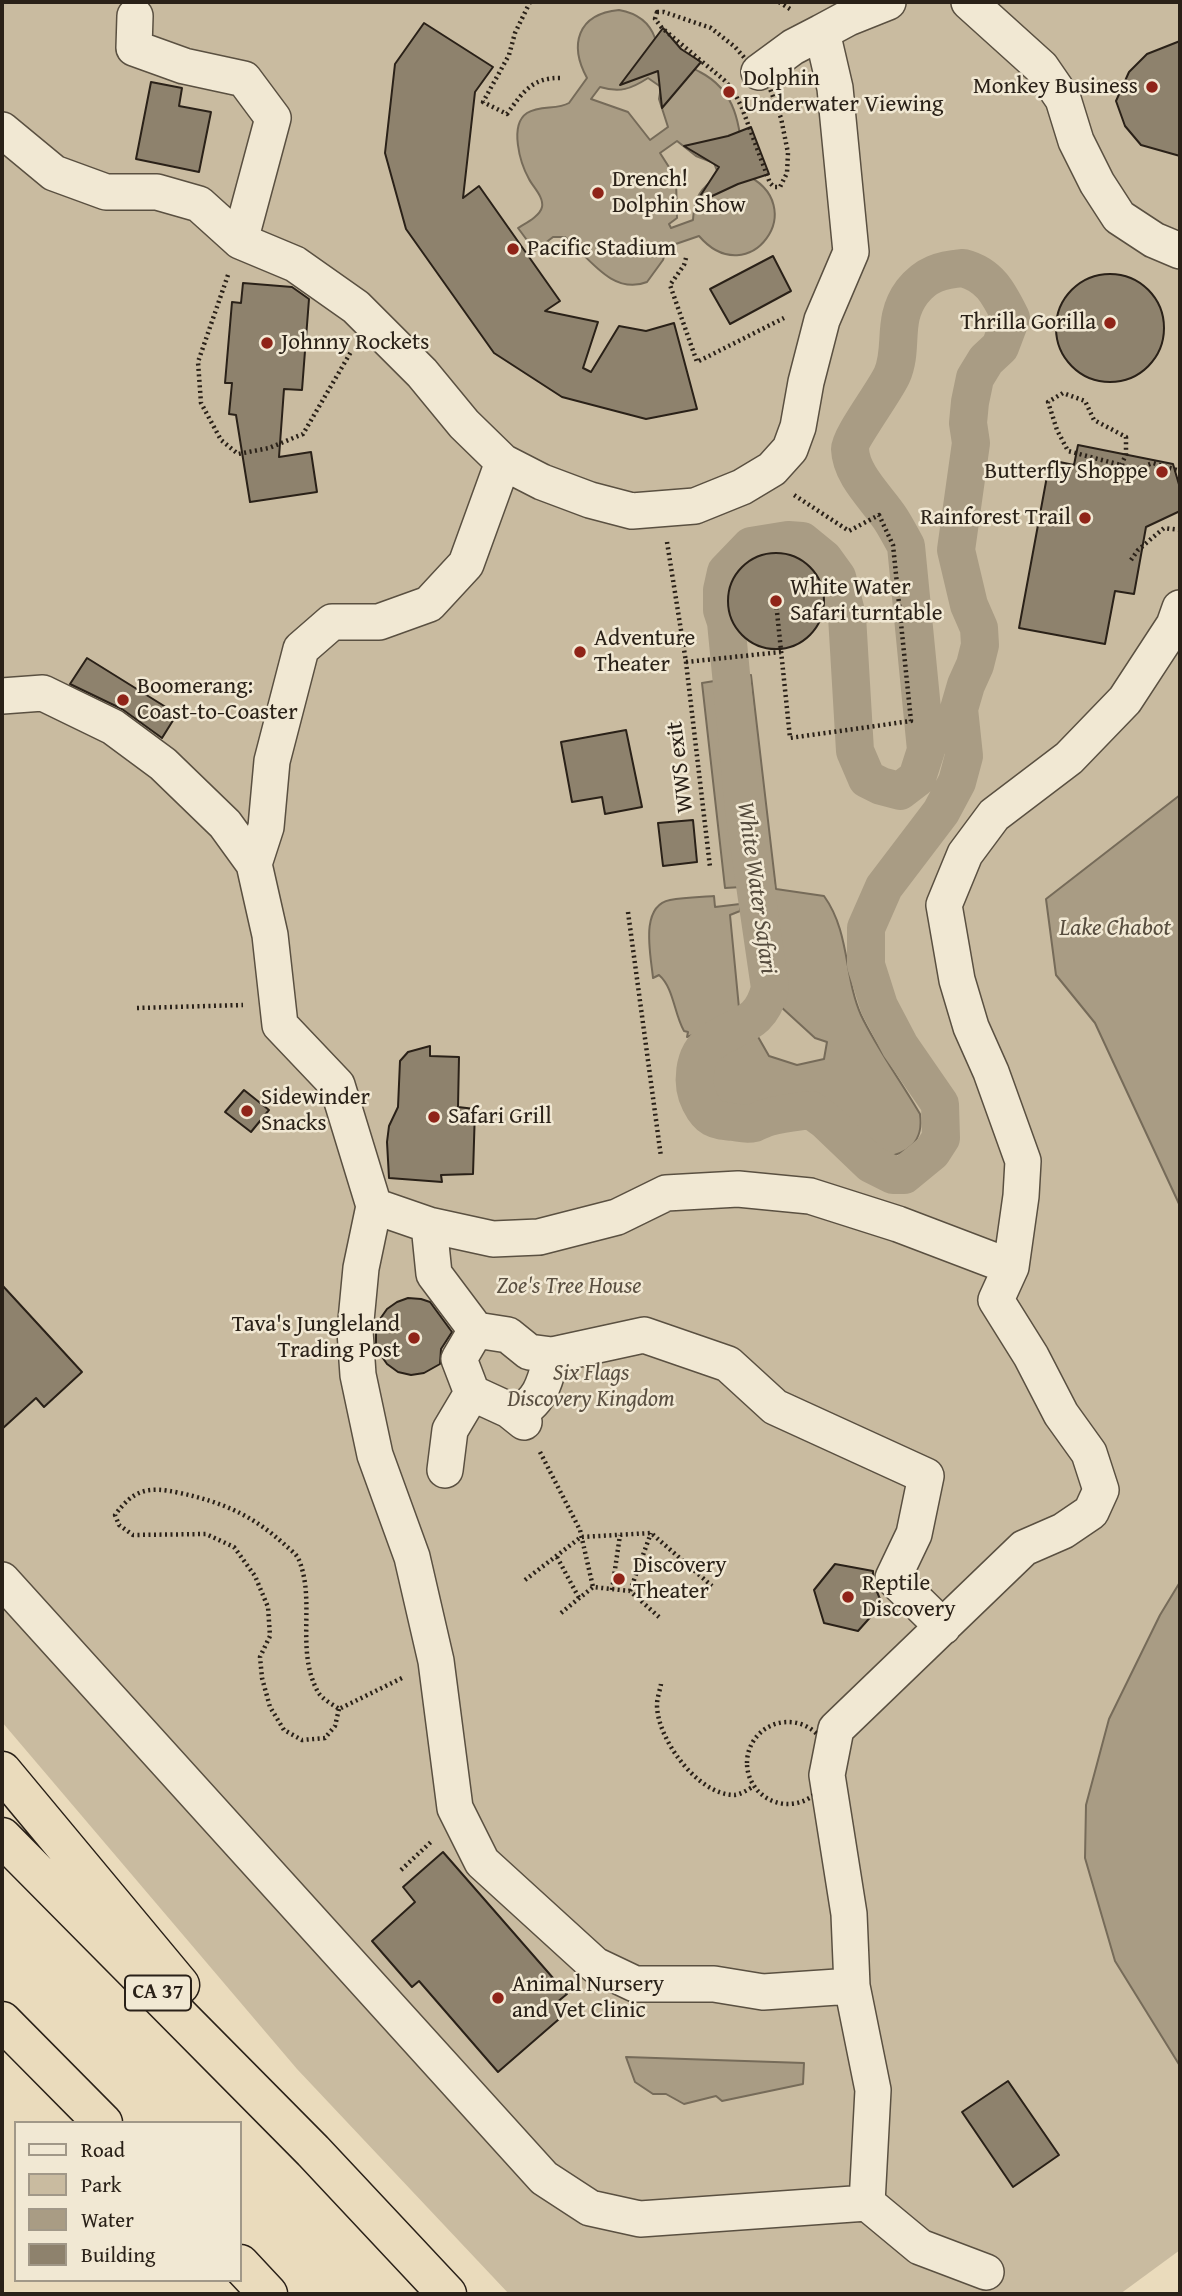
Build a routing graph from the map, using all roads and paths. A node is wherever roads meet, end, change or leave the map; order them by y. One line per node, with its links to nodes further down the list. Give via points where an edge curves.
1 (530, 2): 8 (path, via 509,55 482,102 507,114 527,87)
2 (888, 2): 6 (street)
3 (970, 2): 12 (street, via 1041,67 1063,99 1076,141 1119,217 1154,240)
4 (657, 12): 10 (path, via 655,19 662,28 733,90 771,183)
5 (135, 16): 11 (street, via 134,48 184,66 244,79 273,118)
6 (822, 32): 7 (street); 19 (street, via 835,88 851,251 822,320 790,449)
7 (759, 72)
8 (562, 78)
9 (2, 130): 11 (street, via 54,173 106,192 157,192 199,204)
10 (780, 187)
11 (240, 242): 15 (street, via 295,264); 15 (path, via 198,362 201,403 220,440 238,454 270,448 303,434)
12 (1180, 250)
13 (686, 258): 14 (path, via 670,285 697,362)
14 (789, 314)
15 (369, 320): 16 (street)
16 (503, 462): 20 (street, via 590,500 632,511); 28 (street, via 466,564 429,604 379,622 332,622 301,649 272,761 265,827)
17 (1121, 465): 17 (path, via 1068,451 1048,402 1063,393 1085,401 1094,420 1126,437); 18 (path, via 1136,469 1153,463)
18 (1180, 471)
19 (755, 479): 20 (street, via 695,506); 25 (path, via 785,490 849,531 879,515 893,545 911,721 790,738)
20 (662, 508): 26 (path, WWS exit)
21 (1180, 530): 22 (path, via 1164,528)
22 (1131, 561)
23 (776, 603): 25 (path)
24 (1180, 608): 36 (street, via 1174,625 1125,700 1069,758 994,815 965,854 944,905 957,980 971,1027 1023,1161)
25 (781, 652): 26 (path)
26 (686, 662): 29 (path, WWS exit)
27 (2, 696): 28 (street, via 43,693 113,727 189,789 225,824)
28 (254, 864): 31 (street, via 270,936)
29 (710, 867)
30 (628, 912): 33 (path)
31 (278, 1004): 32 (path); 34 (street, via 280,1025 337,1085)
32 (137, 1008)
33 (666, 1193): 35 (street, via 617,1217 539,1237 493,1239); 36 (street, via 738,1189 810,1196)
34 (374, 1206): 35 (street); 56 (street, via 361,1268 355,1331 358,1375 375,1455 412,1557)
35 (429, 1225): 37 (street, via 434,1274)
36 (1011, 1266): 55 (street, via 996,1300 1061,1414 1089,1453 1101,1490 1091,1512 1024,1548)
37 (476, 1330): 38 (street, via 508,1335 530,1352); 39 (street, via 459,1359)
38 (552, 1355): 40 (street, via 542,1391); 55 (street, via 644,1335 728,1364 775,1407 926,1476 914,1534 893,1578)
39 (472, 1393): 40 (street); 41 (street, via 450,1430)
40 (519, 1418): 44 (path)
41 (446, 1470)
42 (651, 1533): 43 (path); 48 (path); 51 (path)
43 (620, 1535): 44 (path); 50 (path)
44 (581, 1537): 45 (path); 49 (path)
45 (556, 1557): 47 (path); 52 (path)
46 (2, 1580): 69 (street, via 544,2178 590,2208 640,2219)
47 (524, 1580)
48 (712, 1586)
49 (593, 1587): 50 (path); 52 (path)
50 (612, 1590): 51 (path)
51 (630, 1591): 54 (path)
52 (579, 1598): 53 (path)
53 (561, 1613)
54 (659, 1617)
55 (943, 1627): 60 (street, via 836,1729)
56 (436, 1661): 58 (path); 63 (street, via 455,1808 482,1862 594,1965 635,1984 713,1984 763,1992)
57 (661, 1684): 61 (path, via 657,1706 669,1746 694,1776 710,1789 735,1795)
58 (339, 1709): 58 (path, via 319,1694 312,1674 305,1647 307,1595 299,1557 239,1511 201,1498 166,1490 137,1492 124,1503 115,1515 119,1525 133,1535 206,1534 234,1547 255,1576 268,1607 270,1636 260,1657 262,1678 270,1707 284,1730 302,1741 325,1738 335,1727)
59 (2, 1771): 68 (highway)
60 (827, 1774): 61 (path, via 822,1787 801,1802 775,1802); 61 (path, via 829,1762 820,1738 809,1728 782,1723 769,1727 750,1746 748,1774); 63 (street, via 849,1914)
61 (754, 1786)
62 (2, 1837): 68 (highway, CA 37)
63 (852, 1986): 69 (street, via 873,2090)
64 (2, 2021): 67 (highway)
65 (2, 2047): 66 (highway)
66 (84, 2121)
67 (101, 2121)
68 (313, 2151): 73 (highway, CA 37)
69 (867, 2203): 71 (street, via 920,2247)
70 (242, 2266): 72 (highway)
71 (986, 2272)
72 (268, 2294)
73 (447, 2294)

